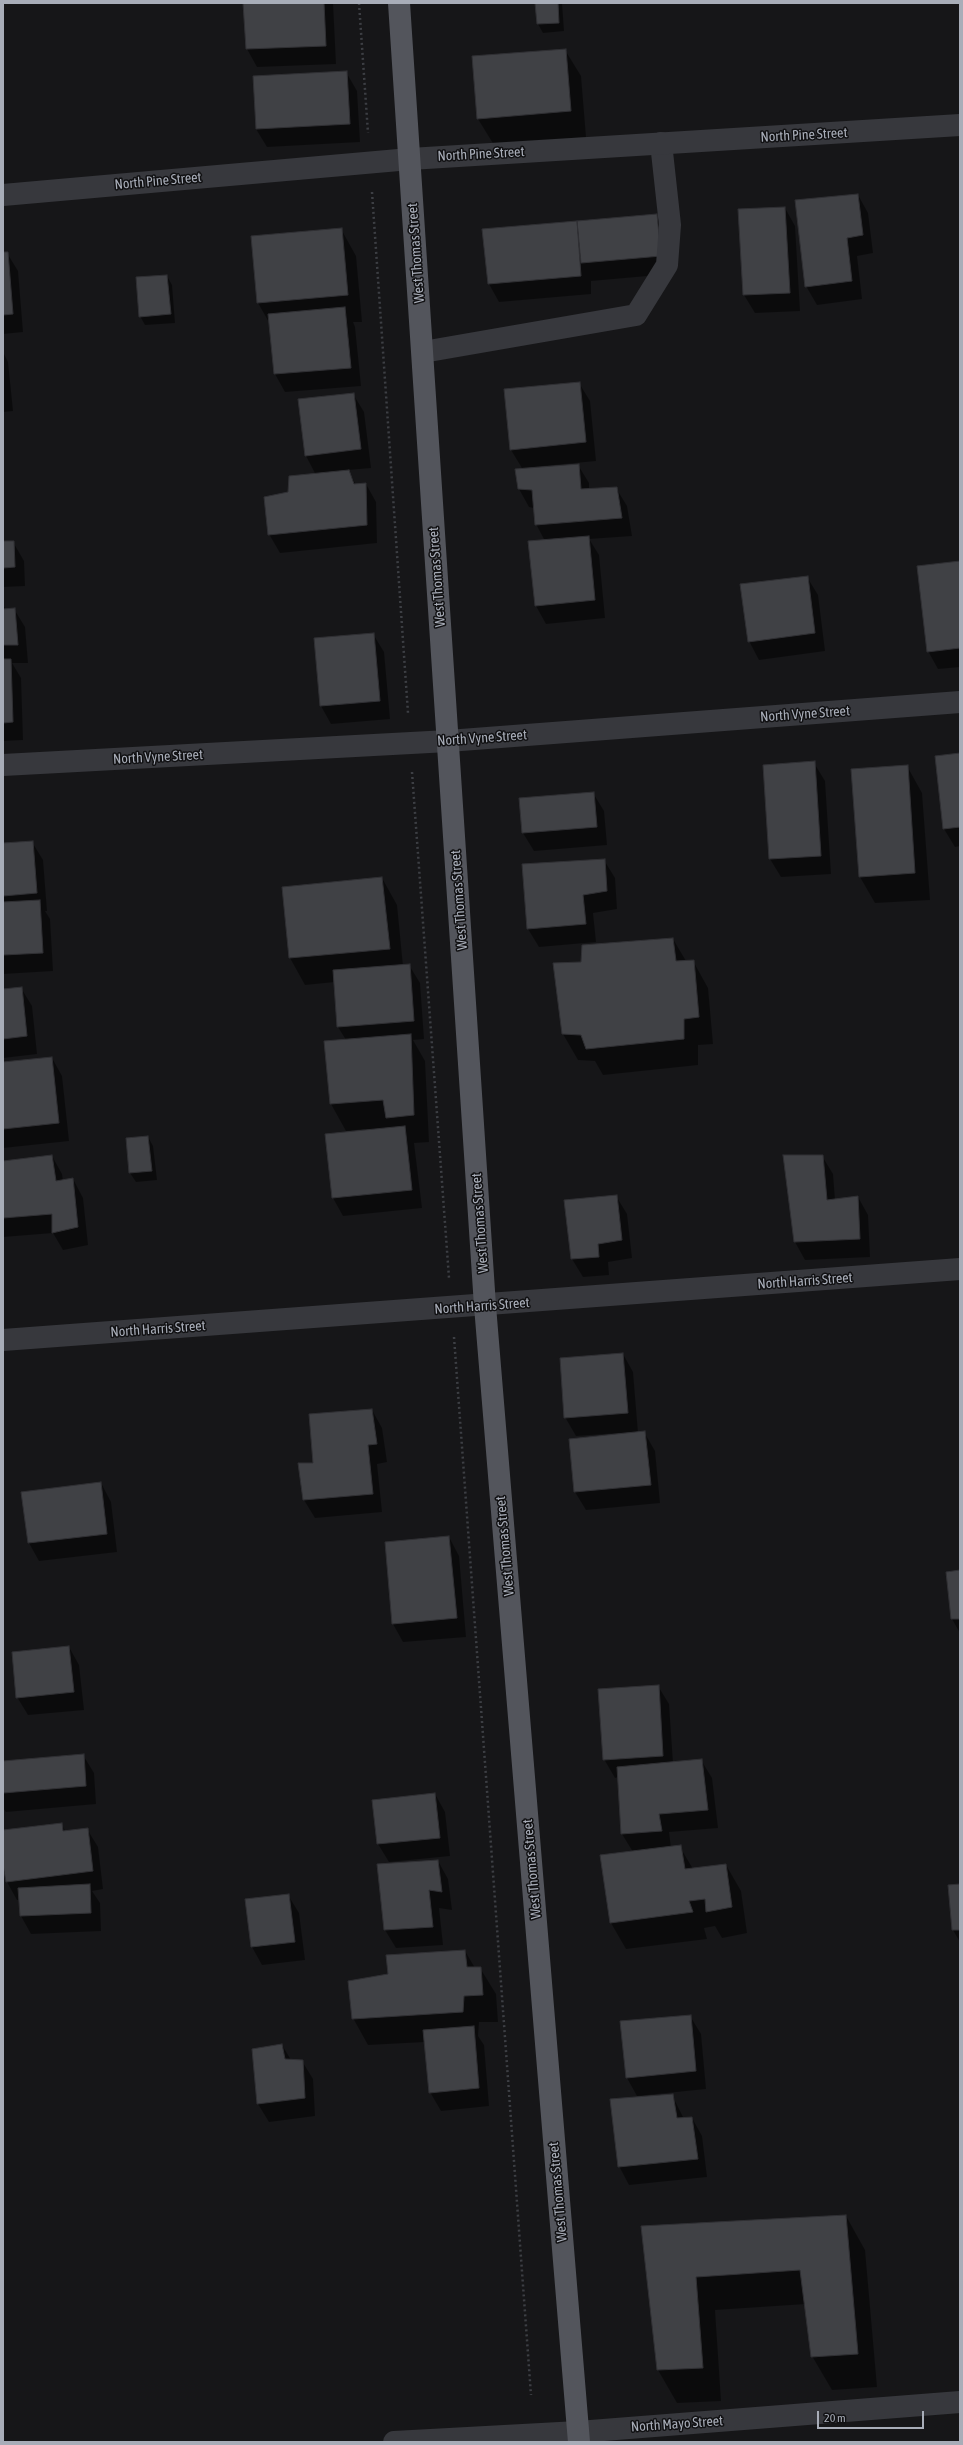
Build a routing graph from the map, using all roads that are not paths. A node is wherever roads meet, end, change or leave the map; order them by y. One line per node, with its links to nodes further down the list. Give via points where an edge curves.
1 (398, 3): 4 (main road, West Thomas Street)
2 (960, 125): 3 (street, North Pine Street)
3 (661, 143): 4 (street, North Pine Street); 6 (street, via 670,225 667,265 636,316)
4 (410, 159): 5 (street, North Pine Street); 6 (main road, West Thomas Street)
5 (3, 195)
6 (422, 352): 8 (main road, West Thomas Street)
7 (960, 702): 8 (street, North Vyne Street)
8 (448, 741): 9 (street, North Vyne Street); 11 (main road, West Thomas Street)
9 (3, 765)
10 (960, 1269): 11 (street, North Harris Street)
11 (485, 1306): 12 (street, North Harris Street); 14 (main road, West Thomas Street)
12 (3, 1340)
13 (960, 2402): 14 (street, North Mayo Street)
14 (578, 2437): 15 (street, North Mayo Street)
15 (394, 2442)

